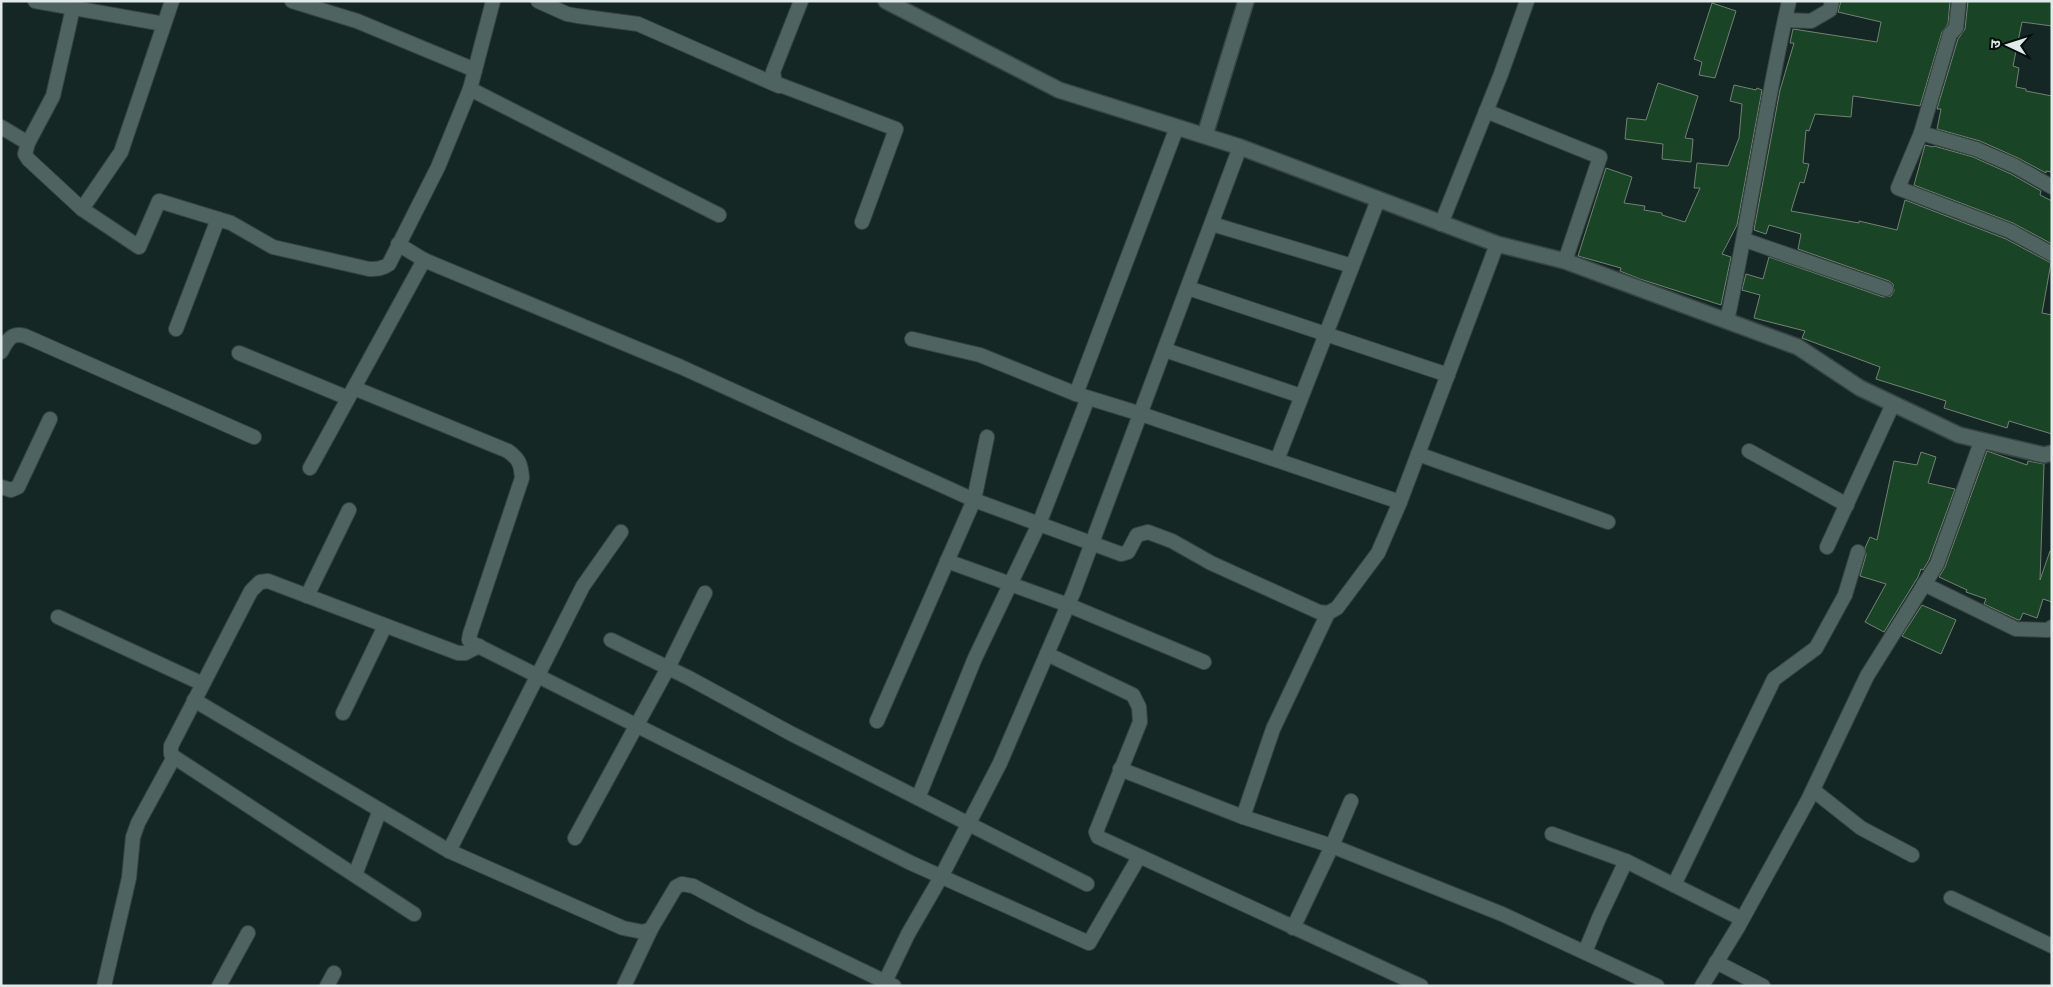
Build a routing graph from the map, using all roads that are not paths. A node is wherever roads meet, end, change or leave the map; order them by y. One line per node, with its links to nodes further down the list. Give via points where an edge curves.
1 (35, 1): 13 (street)
2 (172, 1): 15 (street)
3 (292, 1): 16 (street, via 357,21)
4 (493, 1): 16 (street)
5 (538, 1): 17 (street, via 578,16 638,24)
6 (801, 1): 17 (street, via 773,72)
7 (886, 1): 20 (street, via 1059,90)
8 (1246, 1): 23 (street)
9 (1527, 1): 19 (street)
10 (1789, 1): 14 (street)
11 (1832, 1): 14 (street, via 1830,10 1811,20)
12 (1959, 1): 22 (street, via 1956,28 1950,34)
13 (73, 8): 15 (street); 24 (street, via 53,96)
14 (1784, 20): 34 (street, via 1758,147)
15 (164, 24): 28 (street, via 120,152)
16 (475, 70): 18 (street)
17 (779, 86): 31 (street, via 896,129)
18 (470, 89): 29 (street); 35 (street, via 438,167)
19 (1486, 111): 33 (street); 39 (street, via 1600,157)
20 (1177, 126): 23 (street); 52 (street)
21 (1, 127): 24 (street)
22 (1921, 133): 26 (street, via 1976,148); 37 (street, via 1898,188 2010,231)
23 (1205, 135): 25 (street)
24 (28, 143): 28 (street, via 25,154 28,159)
25 (1240, 147): 27 (street); 32 (street)
26 (2052, 186)
27 (1378, 200): 33 (street); 40 (street)
28 (82, 209): 30 (street, via 139,247 159,201)
29 (719, 215)
30 (218, 219): 35 (street, via 273,247 369,269 384,268); 44 (street)
31 (862, 222)
32 (1212, 224): 40 (street); 41 (street)
33 (1440, 224): 36 (street)
34 (1744, 240): 42 (street); 43 (street)
35 (398, 244): 38 (street)
36 (1497, 244): 39 (street); 50 (street)
37 (2052, 254)
38 (424, 260): 51 (street); 66 (street, via 681,367)
39 (1565, 261): 43 (street)
40 (1352, 266): 45 (street)
41 (1188, 288): 45 (street); 47 (street)
42 (1886, 289)
43 (1727, 320): 54 (street, via 1798,347 1860,388)
44 (176, 329)
45 (1325, 334): 50 (street); 53 (street)
46 (912, 340): 52 (street, via 980,355)
47 (1165, 350): 53 (street); 55 (street)
48 (1, 352): 57 (street, via 13,336 25,336)
49 (239, 353): 51 (street)
50 (1448, 375): 62 (street)
51 (351, 393): 64 (street); 87 (street, via 508,451 521,465 522,478 470,634 470,640)
52 (1082, 396): 55 (street); 71 (street)
53 (1301, 396): 63 (street)
54 (1893, 404): 59 (street); 68 (street)
55 (1141, 414): 63 (street); 73 (street)
56 (50, 419): 65 (street, via 18,487 10,490)
57 (254, 437)
58 (987, 437): 66 (street)
59 (1981, 442): 61 (street); 78 (street, via 1937,564)
60 (1749, 451): 68 (street)
61 (2052, 453)
62 (1418, 454): 67 (street); 70 (street)
63 (1277, 460): 67 (street)
64 (310, 468)
65 (1, 487)
66 (974, 500): 71 (street); 76 (street)
67 (1400, 502): 82 (street, via 1378,553 1338,608)
68 (1846, 505): 74 (street)
69 (349, 510): 80 (street)
70 (1608, 522)
71 (1039, 524): 73 (street); 77 (street)
72 (621, 532): 91 (street, via 583,586)
73 (1092, 543): 81 (street); 82 (street, via 1125,554 1137,535 1148,532 1319,612)
74 (1827, 547)
75 (1858, 552): 115 (street, via 1845,595 1816,648 1774,679)
76 (947, 561): 77 (street); 95 (street)
77 (1010, 584): 81 (street); 100 (street, via 975,658)
78 (1924, 584): 85 (street, via 2016,629 2048,630); 99 (street, via 1867,676)
79 (705, 593): 90 (street)
80 (306, 596): 84 (street); 92 (street, via 268,581 255,586)
81 (1068, 605): 88 (street); 89 (street)
82 (1328, 613): 103 (street, via 1273,729)
83 (58, 617): 92 (street)
84 (385, 626): 87 (street, via 458,653); 94 (street)
85 (2052, 627)
86 (612, 640): 90 (street)
87 (478, 646): 91 (street)
88 (1047, 654): 98 (street, via 1133,695 1139,707 1140,722); 104 (street, via 1000,763)
89 (1204, 662)
90 (668, 668): 96 (street); 100 (street)
91 (538, 676): 96 (street); 108 (street)
92 (203, 684): 93 (street)
93 (194, 700): 97 (street, via 171,746); 102 (street)
94 (343, 713)
95 (877, 721)
96 (637, 726): 106 (street); 113 (street)
97 (174, 756): 112 (street); 127 (street, via 133,837 130,878)
98 (1120, 769): 103 (street); 110 (street, via 1096,832 1102,840)
99 (1813, 790): 109 (street, via 1861,828); 118 (street)
100 (918, 798): 104 (street)
101 (1351, 801): 107 (street)
102 (380, 810): 108 (street); 112 (street)
103 (1244, 817): 107 (street)
104 (969, 823): 113 (street); 114 (street)
105 (1552, 834): 111 (street)
106 (575, 838)
107 (1332, 846): 119 (street); 123 (street, via 1502,914)
108 (450, 852): 120 (street, via 623,928 643,932)
109 (1912, 855)
110 (1139, 857): 113 (street, via 1089,943); 119 (street)
111 (1626, 861): 115 (street); 123 (street)
112 (355, 875): 117 (street)
113 (941, 877): 126 (street, via 908,934)
114 (1087, 884)
115 (1674, 885): 118 (street)
116 (1952, 898): 122 (street)
117 (414, 914)
118 (1742, 919): 124 (street)
119 (1293, 928): 131 (street)
120 (651, 929): 126 (street, via 676,886 693,886); 130 (street)
121 (248, 933): 128 (street)
122 (2052, 946)
123 (1585, 952): 132 (street)
124 (1716, 962): 133 (street); 134 (street)
125 (334, 973): 129 (street)
126 (888, 984)
127 (104, 986)
128 (219, 986)
129 (327, 986)
130 (624, 986)
131 (1421, 986)
132 (1657, 986)
133 (1702, 986)
134 (1763, 986)

